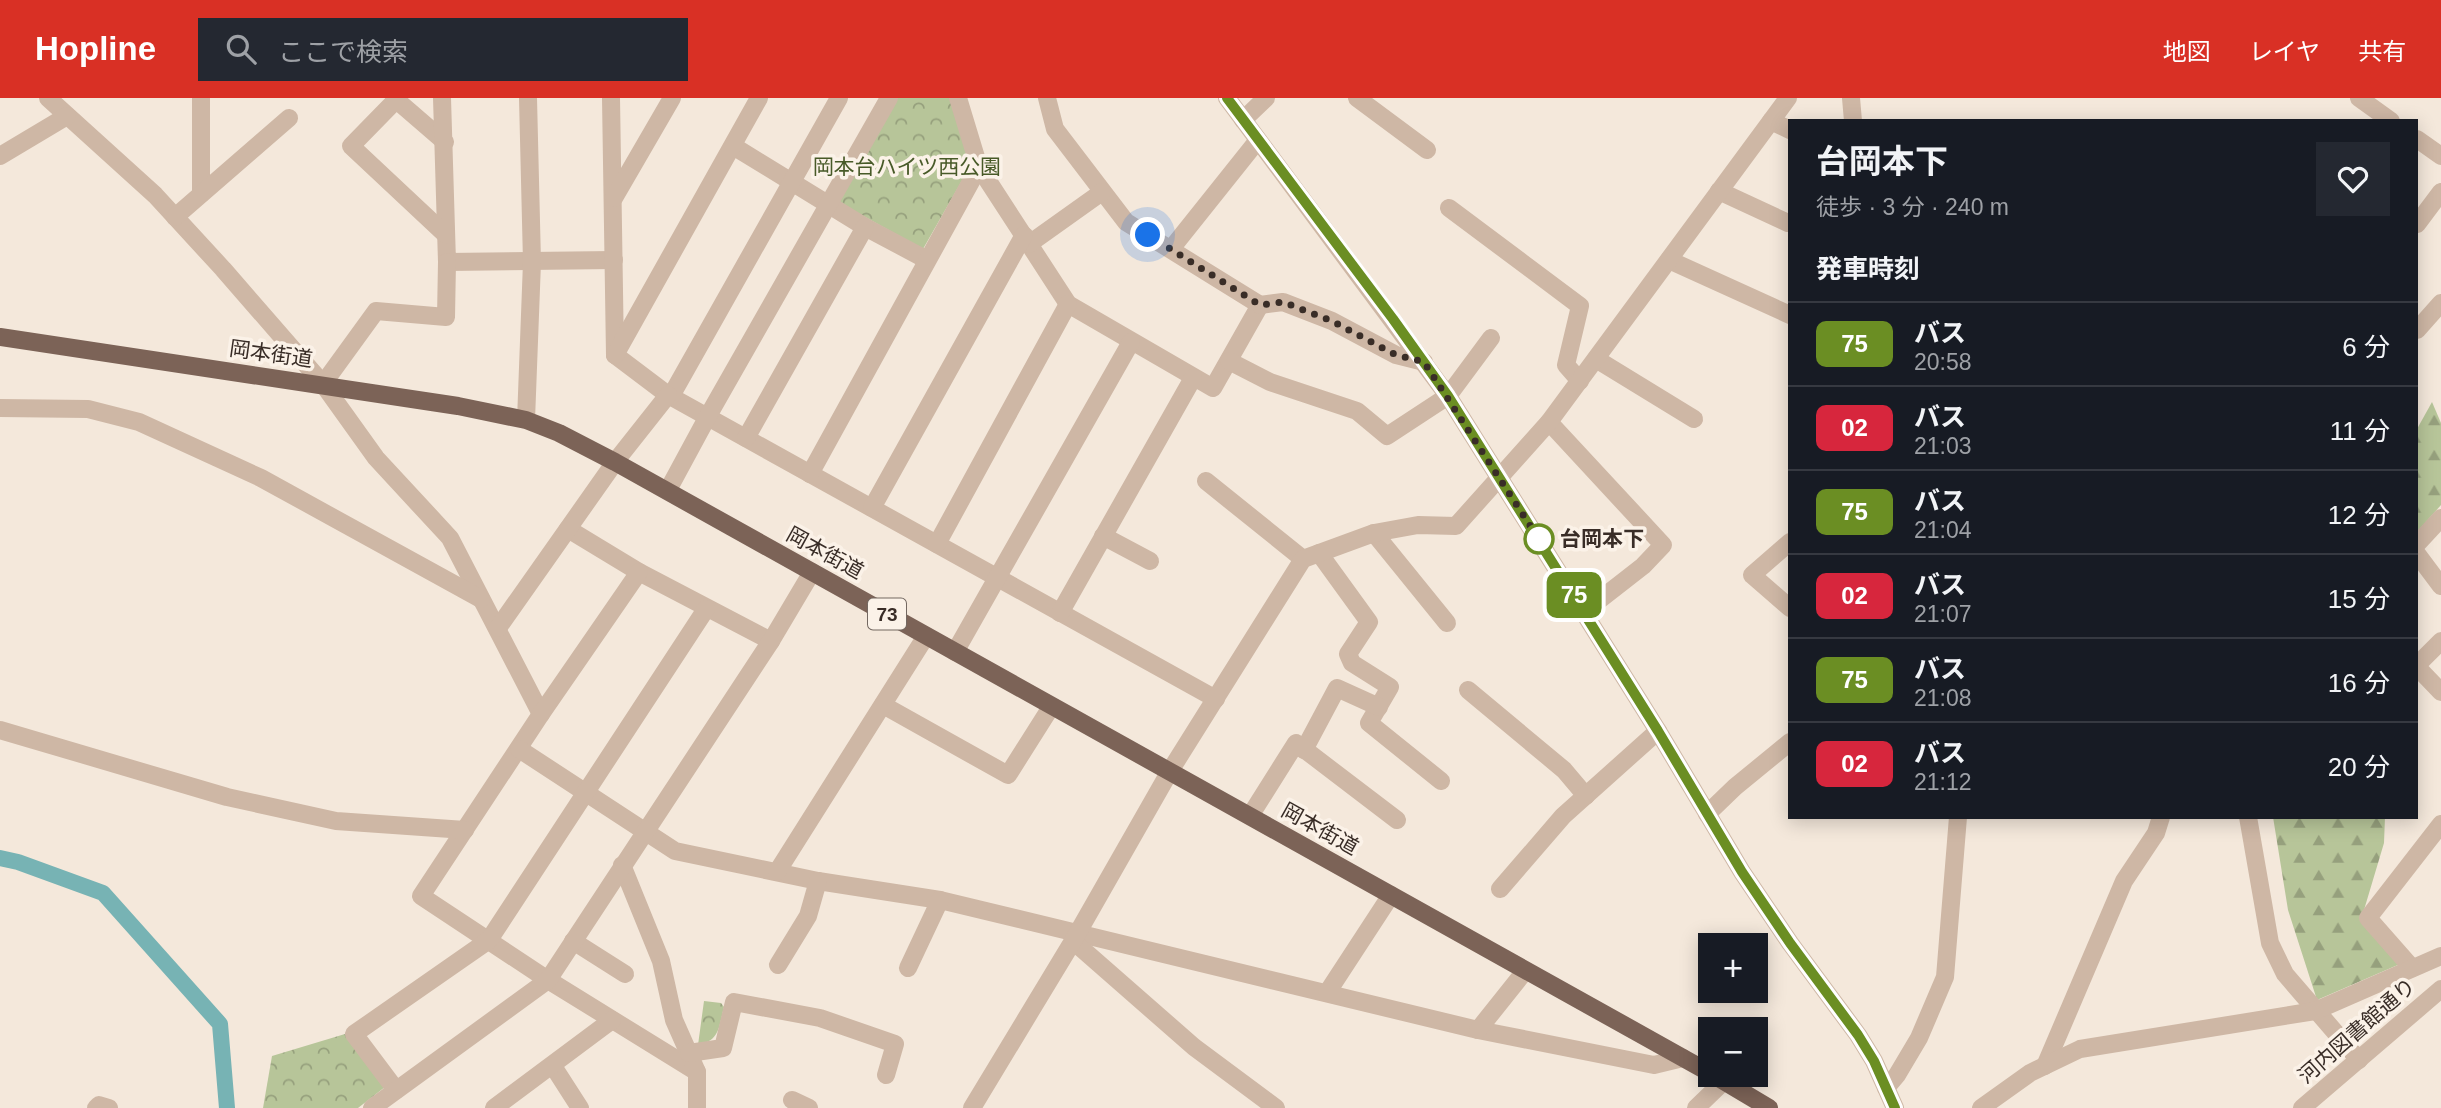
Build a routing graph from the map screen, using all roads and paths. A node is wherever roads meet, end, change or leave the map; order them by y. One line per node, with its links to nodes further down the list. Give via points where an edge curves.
1 (48, 98): 19 (street)
2 (201, 98): 38 (street)
3 (443, 98): 28 (street)
4 (528, 98): 53 (street)
5 (611, 98): 39 (street)
6 (672, 98): 39 (street)
7 (759, 98): 29 (street)
8 (839, 98): 34 (street)
9 (889, 98): 40 (street)
10 (958, 98): 33 (street)
11 (1047, 98): 36 (street, via 1055,129)
12 (1227, 98): 23 (street)
13 (1266, 98): 23 (street)
14 (1357, 98): 30 (street)
15 (1788, 98): 24 (street)
16 (1851, 98): 21 (street)
17 (2358, 98): 22 (street)
18 (395, 99): 28 (street); 46 (street, via 351,146)
19 (67, 116): 31 (street); 42 (street)
20 (289, 118): 38 (street)
21 (1853, 119)
22 (2388, 119)
23 (1243, 120): 26 (street)
24 (1771, 121): 25 (street); 35 (street)
25 (1788, 129)
26 (1258, 140): 48 (street); 65 (street)
27 (2418, 140): 32 (street)
28 (445, 142): 46 (street)
29 (733, 146): 34 (street); 62 (street)
30 (1427, 150)
31 (0, 156)
32 (2441, 156)
33 (979, 167): 47 (street); 50 (street)
34 (792, 182): 40 (street); 69 (street)
35 (1719, 191): 43 (street); 51 (street)
36 (1102, 192): 47 (street); 48 (street, via 1126,222)
37 (2441, 192): 44 (street)
38 (201, 194): 42 (street)
39 (613, 200): 49 (street)
40 (830, 206): 45 (street); 72 (street)
41 (1449, 208): 67 (street, via 1580,306 1566,365)
42 (175, 217): 68 (street)
43 (1788, 223)
44 (2418, 223)
45 (865, 227): 50 (street); 76 (street)
46 (446, 235): 52 (street)
47 (1027, 239): 55 (street); 82 (street)
48 (1171, 249): 56 (street)
49 (614, 260): 53 (street); 62 (street)
50 (927, 260): 78 (street)
51 (1669, 260): 57 (street); 63 (street)
52 (447, 262): 53 (street); 68 (street, via 446,317 376,311)
53 (533, 262): 74 (street)
54 (2441, 303): 58 (street)
55 (1068, 304): 61 (street); 88 (street)
56 (1260, 305): 64 (street); 65 (street, via 1283,302 1332,321 1396,355)
57 (1788, 314)
58 (2418, 329)
59 (0, 337): 68 (main road, 岡本街道 / 73)
60 (1491, 338): 70 (street)
61 (1131, 342): 66 (street); 95 (street)
62 (615, 355): 69 (street)
63 (1596, 359): 67 (street); 73 (street)
64 (1228, 361): 66 (street, via 1213,388); 70 (street, via 1270,382 1357,411 1387,436)
65 (1424, 362): 70 (street)
66 (1193, 378): 86 (street)
67 (1580, 381): 75 (street)
68 (323, 384): 74 (main road, 岡本街道 / 73); 97 (street, via 376,458 450,537)
69 (670, 396): 72 (street); 77 (street)
70 (1448, 396): 79 (street)
71 (0, 408): 97 (street, via 88,410 139,422 261,478)
72 (708, 416): 76 (street); 81 (street)
73 (1694, 419)
74 (526, 420): 77 (main road, 岡本街道 / 73)
75 (1549, 422): 79 (street); 101 (street, via 1663,545)
76 (746, 438): 78 (street)
77 (615, 462): 81 (main road, 岡本街道 / 73); 84 (street)
78 (810, 474): 82 (street)
79 (1500, 476): 85 (street, via 1456,526 1418,525); 101 (street)
80 (1206, 481): 91 (street)
81 (668, 490): 94 (main road, 岡本街道 / 73)
82 (872, 508): 88 (street)
83 (2441, 518): 87 (street)
84 (568, 529): 93 (street); 103 (street)
85 (1374, 533): 91 (street); 102 (street)
86 (1104, 536): 92 (street); 100 (street)
87 (2418, 543)
88 (937, 544): 95 (street)
89 (1788, 544): 98 (street, via 1752,575)
90 (2418, 555): 96 (street)
91 (1311, 556): 112 (street); 115 (street, via 1369,622 1348,654 1352,663 1390,687)
92 (1150, 561)
93 (639, 572): 99 (street); 116 (street)
94 (812, 572): 104 (main road, 岡本街道 / 73); 105 (street)
95 (998, 578): 100 (street); 107 (street)
96 (2441, 586)
97 (481, 599): 103 (street)
98 (1788, 606)
99 (706, 609): 105 (street); 124 (street)
100 (1060, 612): 112 (street)
101 (1584, 612): 118 (street)
102 (1447, 623)
103 (498, 628): 116 (street)
104 (926, 636): 107 (main road, 岡本街道 / 73); 113 (street)
105 (771, 641): 134 (street)
106 (2441, 641): 108 (street)
107 (955, 652): 114 (main road, 岡本街道 / 73)
108 (2418, 665)
109 (2418, 667): 111 (street)
110 (1468, 690): 125 (street, via 1564,771)
111 (2441, 692)
112 (1216, 699): 122 (street)
113 (883, 705): 114 (street, via 1008,775); 136 (street)
114 (1051, 707): 122 (main road, 岡本街道 / 73)
115 (1379, 707): 121 (street, via 1336,688); 123 (street, via 1369,723)
116 (541, 714): 120 (street)
117 (0, 730): 133 (street, via 227,797 337,821)
118 (1658, 731): 125 (street); 126 (street)
119 (1788, 744): 126 (street)
120 (519, 749): 124 (street); 133 (street)
121 (1304, 750): 127 (street, via 1296,743); 131 (street)
122 (1170, 772): 127 (main road, 岡本街道 / 73); 141 (street)
123 (1441, 781)
124 (586, 792): 134 (street); 142 (street)
125 (1586, 796): 138 (street)
126 (1707, 814): 166 (street, via 1761,902 1858,1035)
127 (1250, 816): 139 (main road, 岡本街道 / 73)
128 (1958, 819): 166 (street, via 1944,977 1919,1038)
129 (2160, 819): 161 (street, via 2157,833 2124,881)
130 (2248, 819): 153 (street, via 2270,943 2285,974)
131 (1397, 820)
132 (2441, 824): 147 (street, via 2368,918)
133 (465, 830): 142 (street, via 421,896)
134 (645, 830): 135 (street); 136 (street, via 676,851)
135 (622, 864): 143 (street); 156 (street, via 661,961 674,1020)
136 (777, 872): 137 (street)
137 (818, 881): 140 (street); 145 (street, via 808,916)
138 (1500, 889)
139 (1391, 895): 148 (main road, 岡本街道 / 73); 152 (street)
140 (940, 900): 141 (street); 146 (street)
141 (1075, 937): 152 (street); 176 (street); 177 (street, via 1194,1047)
142 (489, 940): 150 (street); 167 (street, via 354,1034)
143 (573, 940): 149 (street); 150 (street)
144 (2441, 956): 147 (street)
145 (778, 965)
146 (908, 968)
147 (2412, 968): 153 (street)
148 (1525, 971): 155 (street); 157 (main road, 岡本街道 / 73)
149 (625, 974)
150 (548, 980): 154 (street); 167 (street)
151 (2441, 989): 158 (street, 河内図書館通り)
152 (1327, 993): 155 (street)
153 (2315, 1011): 158 (street); 161 (street, via 2080,1049)
154 (612, 1020): 159 (street); 162 (street)
155 (1478, 1030): 157 (street, via 1654,1065)
156 (689, 1053): 162 (street); 163 (street, via 723,1048 734,1002 820,1018 895,1044)
157 (1683, 1058): 160 (main road, 岡本街道 / 73)
158 (2359, 1060): 182 (street, 河内図書館通り)
159 (553, 1066): 173 (street); 174 (street)
160 (1698, 1066)
161 (2045, 1066): 181 (street)
162 (697, 1072): 169 (street)
163 (886, 1075)
164 (1708, 1087): 178 (street)
165 (1734, 1087): 179 (main road, 岡本街道 / 73)
166 (1886, 1088): 180 (street)
167 (396, 1090): 172 (street)
168 (792, 1100): 175 (street)
169 (699, 1107)
170 (96, 1108): 171 (street)
171 (109, 1108)
172 (372, 1108)
173 (494, 1108)
174 (580, 1108)
175 (809, 1108)
176 (972, 1108)
177 (1276, 1108)
178 (1696, 1108)
179 (1769, 1108)
180 (1895, 1108)
181 (1981, 1108)
182 (2302, 1108)

